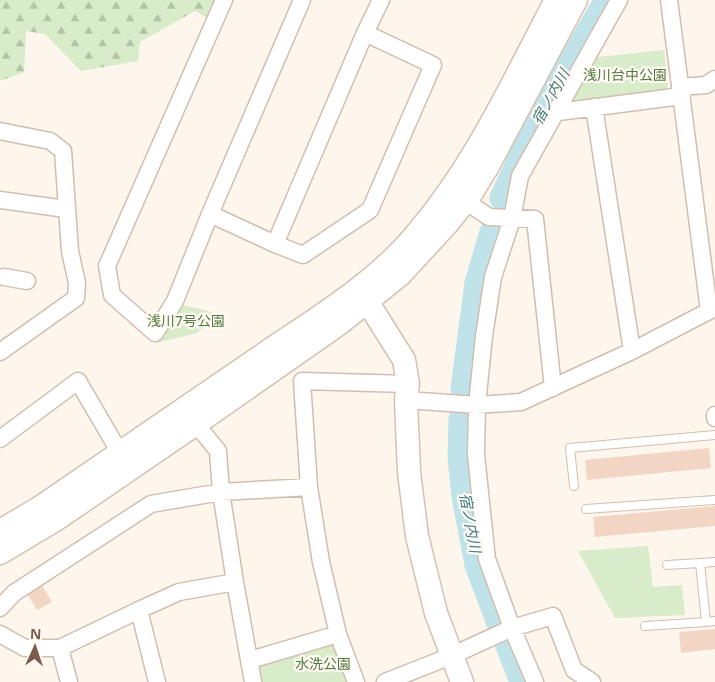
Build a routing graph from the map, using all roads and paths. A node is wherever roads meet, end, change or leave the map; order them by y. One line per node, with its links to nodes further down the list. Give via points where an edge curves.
1 (224, 0): 17 (street, via 108,266 112,295 155,333 175,301)
2 (302, 0): 17 (street)
3 (381, 0): 8 (street)
4 (556, 0): 22 (street, via 482,139 453,186 417,234)
5 (576, 0): 15 (street, via 488,166)
6 (619, 0): 12 (street)
7 (670, 0): 10 (street)
8 (365, 33): 19 (street); 19 (street, via 433,64 370,210 303,255)
9 (715, 79): 10 (street)
10 (681, 92): 11 (street); 23 (street, via 709,311)
11 (594, 107): 12 (street); 23 (street)
12 (558, 112): 18 (street, via 520,176)
13 (0, 131): 16 (street, via 50,141 63,151)
14 (0, 200): 16 (street)
15 (464, 201): 18 (street, via 489,217); 22 (street, via 425,250 400,275)
16 (66, 209): 24 (street, via 77,283 76,298)
17 (210, 214): 19 (street)
18 (512, 219): 25 (street, via 535,220); 27 (street, via 493,277)
19 (275, 244)
20 (1, 281): 21 (street)
21 (27, 281)
22 (363, 294): 26 (street, via 404,360); 28 (street, via 339,324); 31 (street)
23 (632, 351): 25 (street)
24 (0, 352)
25 (553, 388): 27 (street, via 521,402)
26 (407, 392): 27 (street); 33 (street, via 302,381); 52 (street, via 409,472 417,536 436,613)
27 (477, 405): 48 (street, via 476,455 487,559)
28 (196, 424): 34 (street, via 218,451); 38 (street, via 57,519)
29 (715, 435): 32 (lane, via 570,448)
30 (0, 439): 31 (street, via 78,381)
31 (120, 453): 37 (street)
32 (574, 486)
33 (309, 487): 34 (street); 50 (street, via 321,562)
34 (221, 492): 42 (street); 43 (street, via 151,504 14,593)
35 (715, 500): 36 (lane)
36 (586, 509)
37 (0, 531)
38 (0, 553)
39 (715, 562): 40 (lane)
40 (700, 563): 41 (lane); 46 (lane)
41 (668, 565)
42 (235, 582): 44 (street, via 179,592); 53 (street)
43 (0, 608)
44 (139, 610): 51 (street); 55 (street)
45 (715, 621): 46 (lane)
46 (706, 622): 47 (lane)
47 (645, 626)
48 (512, 628): 52 (street); 60 (street); 61 (street, via 553,616 574,670)
49 (0, 634): 51 (street, via 25,648)
50 (338, 634): 53 (street); 57 (street)
51 (60, 648): 54 (street)
52 (451, 656): 58 (street); 59 (street)
53 (250, 660): 56 (street)
54 (69, 682)
55 (157, 682)
56 (253, 682)
57 (356, 682)
58 (385, 682)
59 (462, 682)
60 (534, 682)
61 (592, 682)

